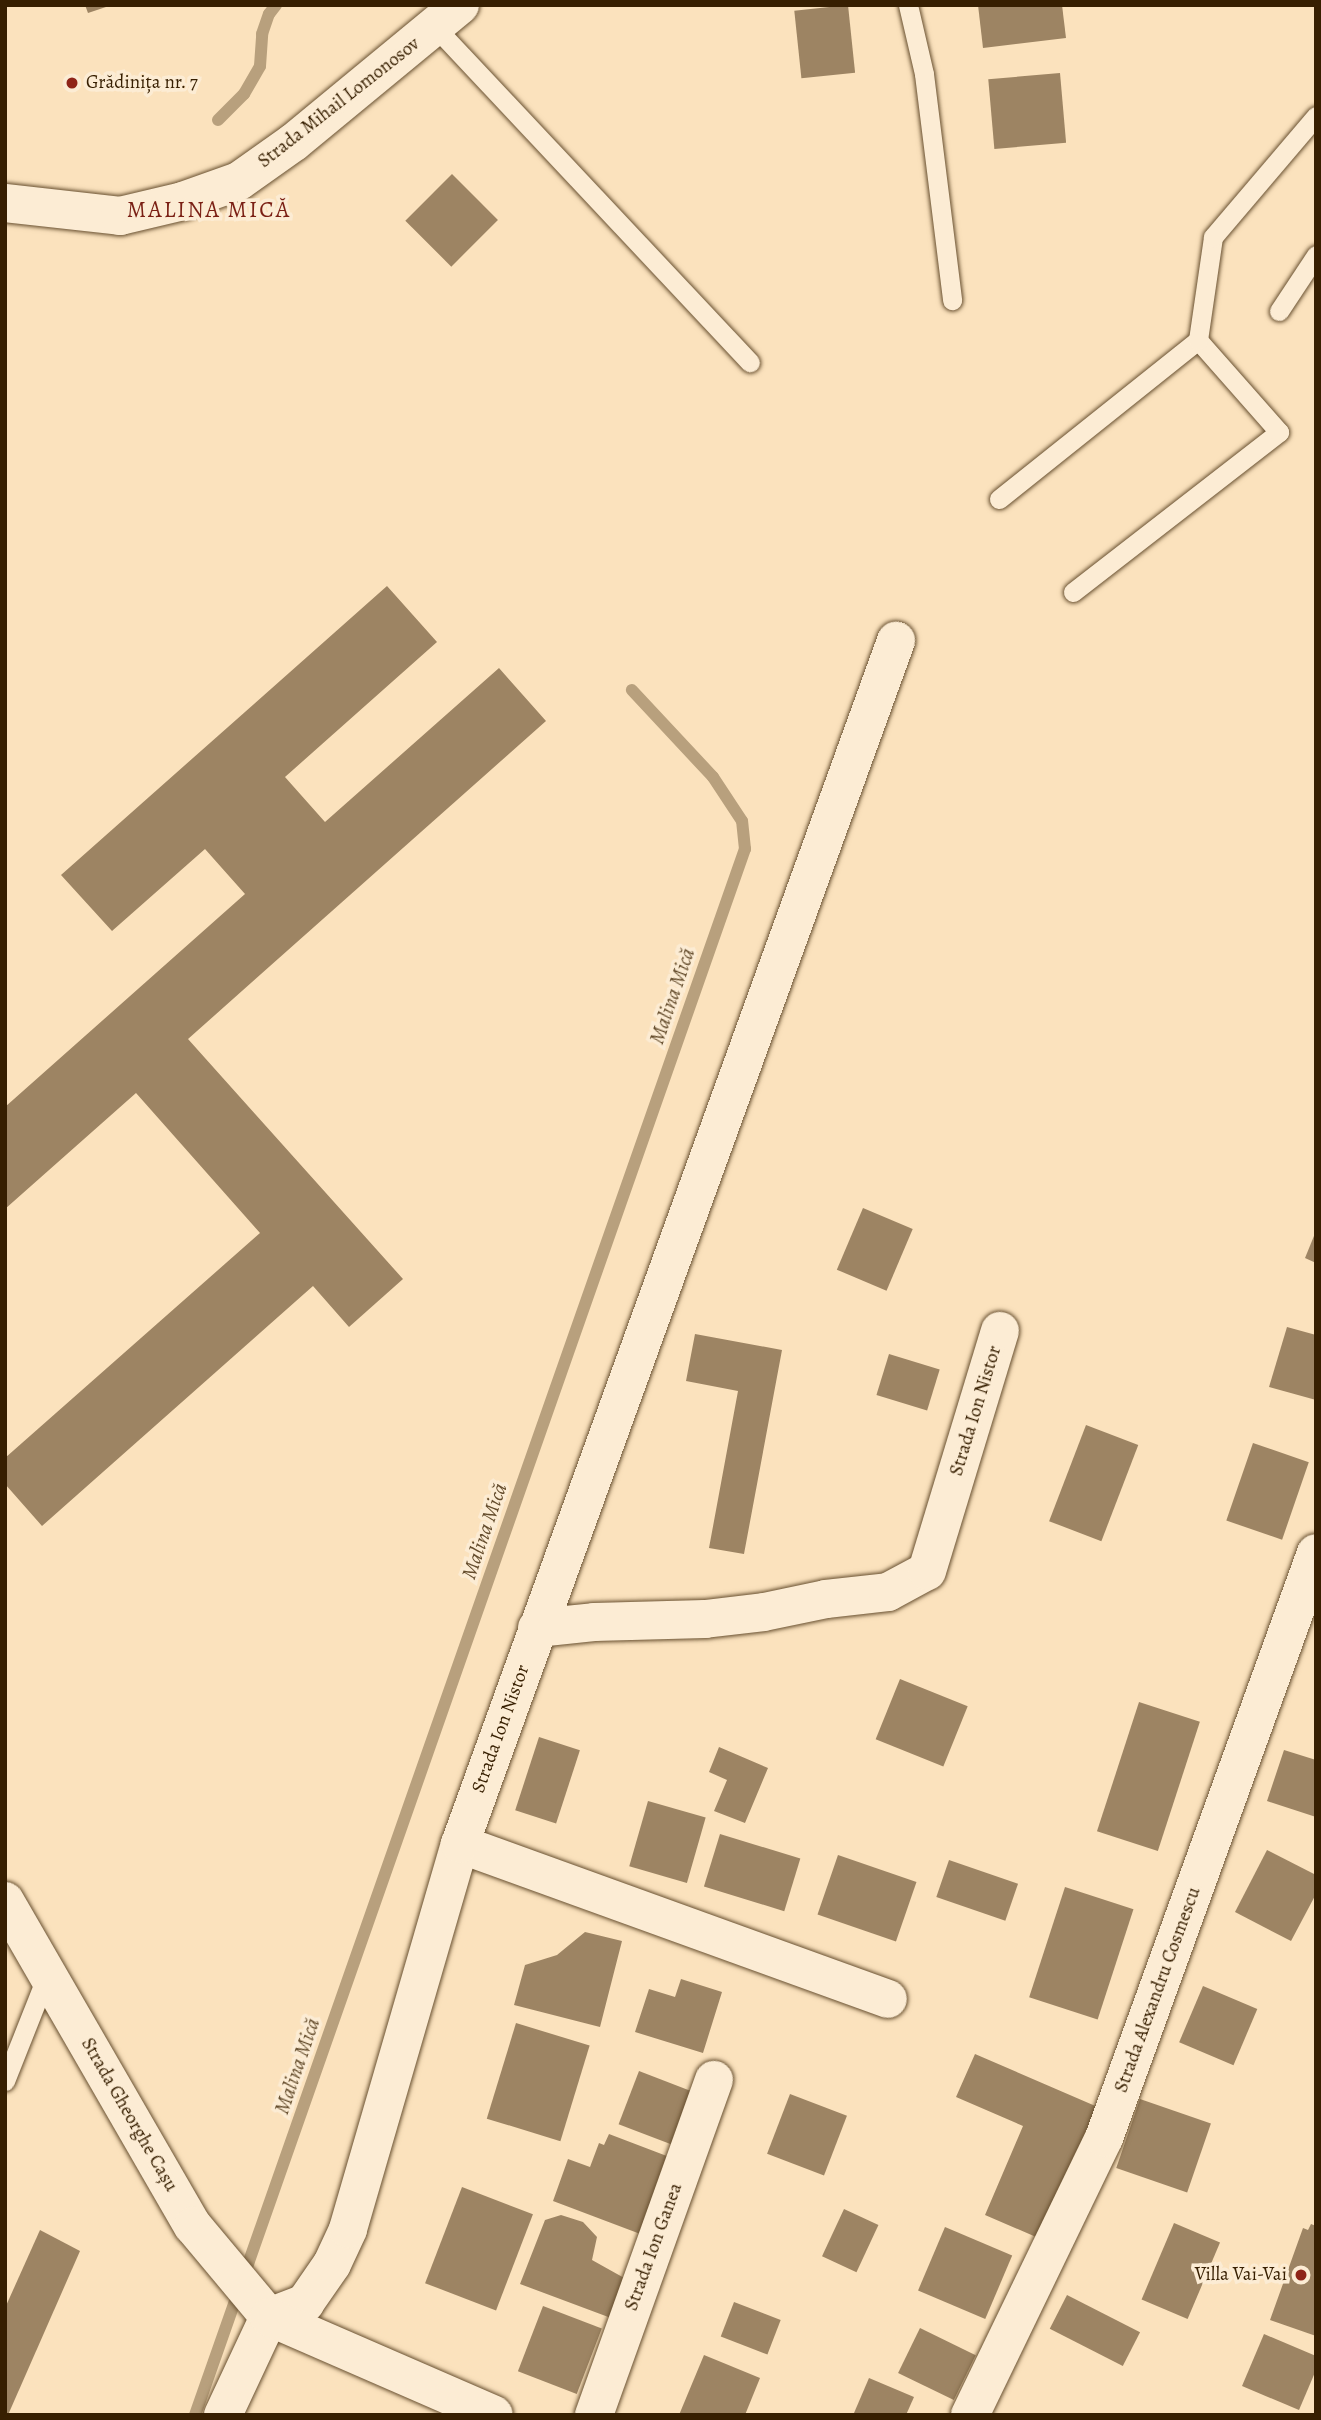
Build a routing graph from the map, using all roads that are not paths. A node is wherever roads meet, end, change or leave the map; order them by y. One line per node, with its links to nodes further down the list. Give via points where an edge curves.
1 (908, 5): 6 (lane, via 923,74)
2 (447, 16): 4 (street, Strada Mihail Lomonosov, via 294,142 239,181 121,216); 9 (lane)
3 (1316, 116): 8 (lane, via 1213,237)
4 (5, 203)
5 (1316, 255): 7 (lane)
6 (952, 300)
7 (1279, 311)
8 (1199, 340): 10 (lane); 11 (lane, via 1279,432)
9 (750, 362)
10 (999, 499)
11 (1073, 592)
12 (896, 641): 15 (street)
13 (1000, 1331): 15 (street, Strada Ion Nistor, via 927,1572 888,1592 764,1612)
14 (1316, 1553): 26 (street, Strada Alexandru Cosmescu, via 1104,2138)
15 (537, 1628): 16 (street, Strada Ion Nistor)
16 (460, 1844): 19 (street); 22 (street, Strada Ion Nistor, via 348,2229 332,2264 305,2303)
17 (5, 1901): 18 (street, Strada Gheorghe Cașu)
18 (47, 1974): 21 (lane); 22 (street, Strada Gheorghe Cașu, via 193,2226)
19 (888, 1999)
20 (714, 2080): 25 (street, Strada Ion Ganea)
21 (5, 2081)
22 (269, 2317): 23 (street); 24 (street)
23 (223, 2415)
24 (494, 2415)
25 (594, 2415)
26 (970, 2415)

